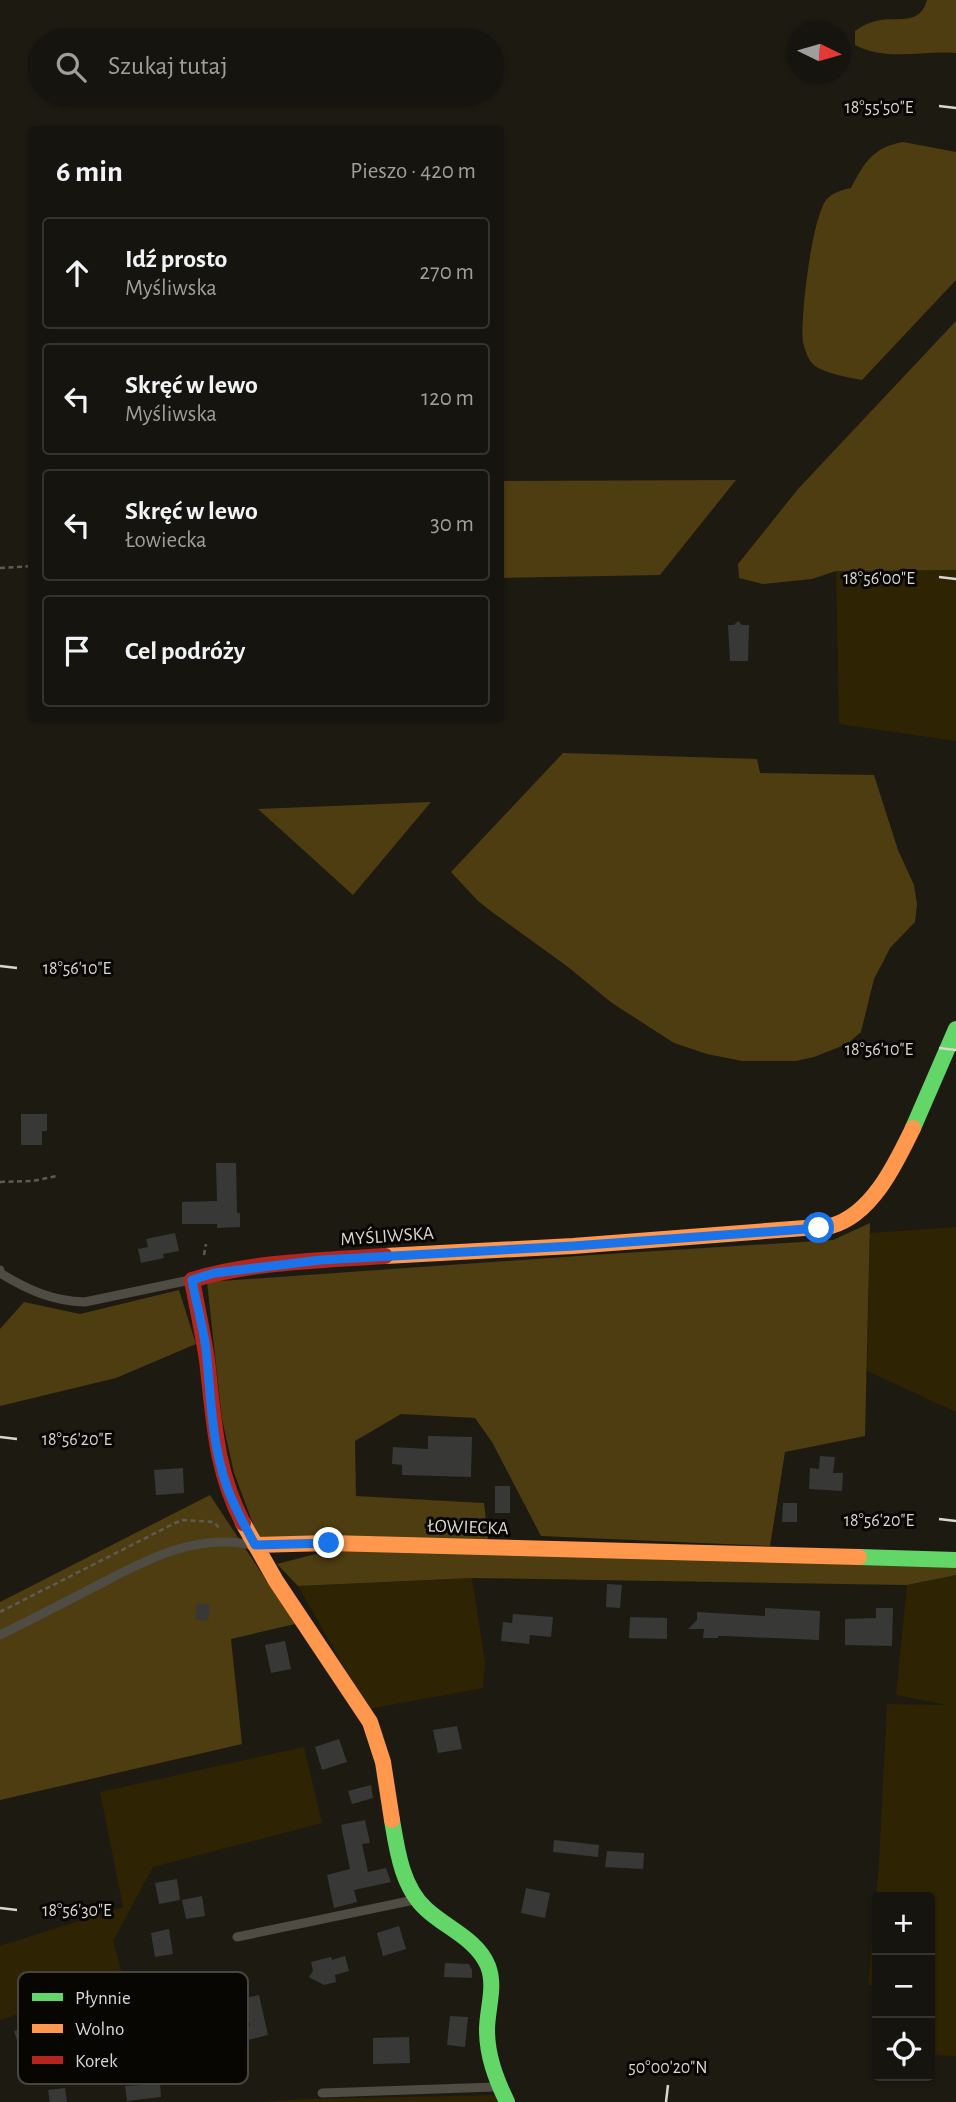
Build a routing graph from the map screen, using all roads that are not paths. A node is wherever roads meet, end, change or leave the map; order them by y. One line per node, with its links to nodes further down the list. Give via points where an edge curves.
1 (956, 1029): 3 (street, MYŚLIWSKA, via 929,1096 891,1169 849,1219 819,1228 321,1260 214,1273)
2 (0, 1270): 3 (lane, via 42,1295 85,1302)
3 (192, 1280): 4 (street, via 217,1451 227,1487)
4 (255, 1545): 5 (street, ŁOWIECKA, via 329,1543); 6 (lane, ŁOWIECKA, via 230,1541 197,1544 159,1554); 7 (street, via 369,1721 387,1778 400,1859 410,1889)
5 (956, 1560)
6 (0, 1635)
7 (419, 1899): 8 (lane); 9 (street, via 487,1964 491,1982 487,2033)
8 (237, 1937)
9 (499, 2087): 10 (lane); 11 (street)
10 (322, 2093)
11 (508, 2102)

